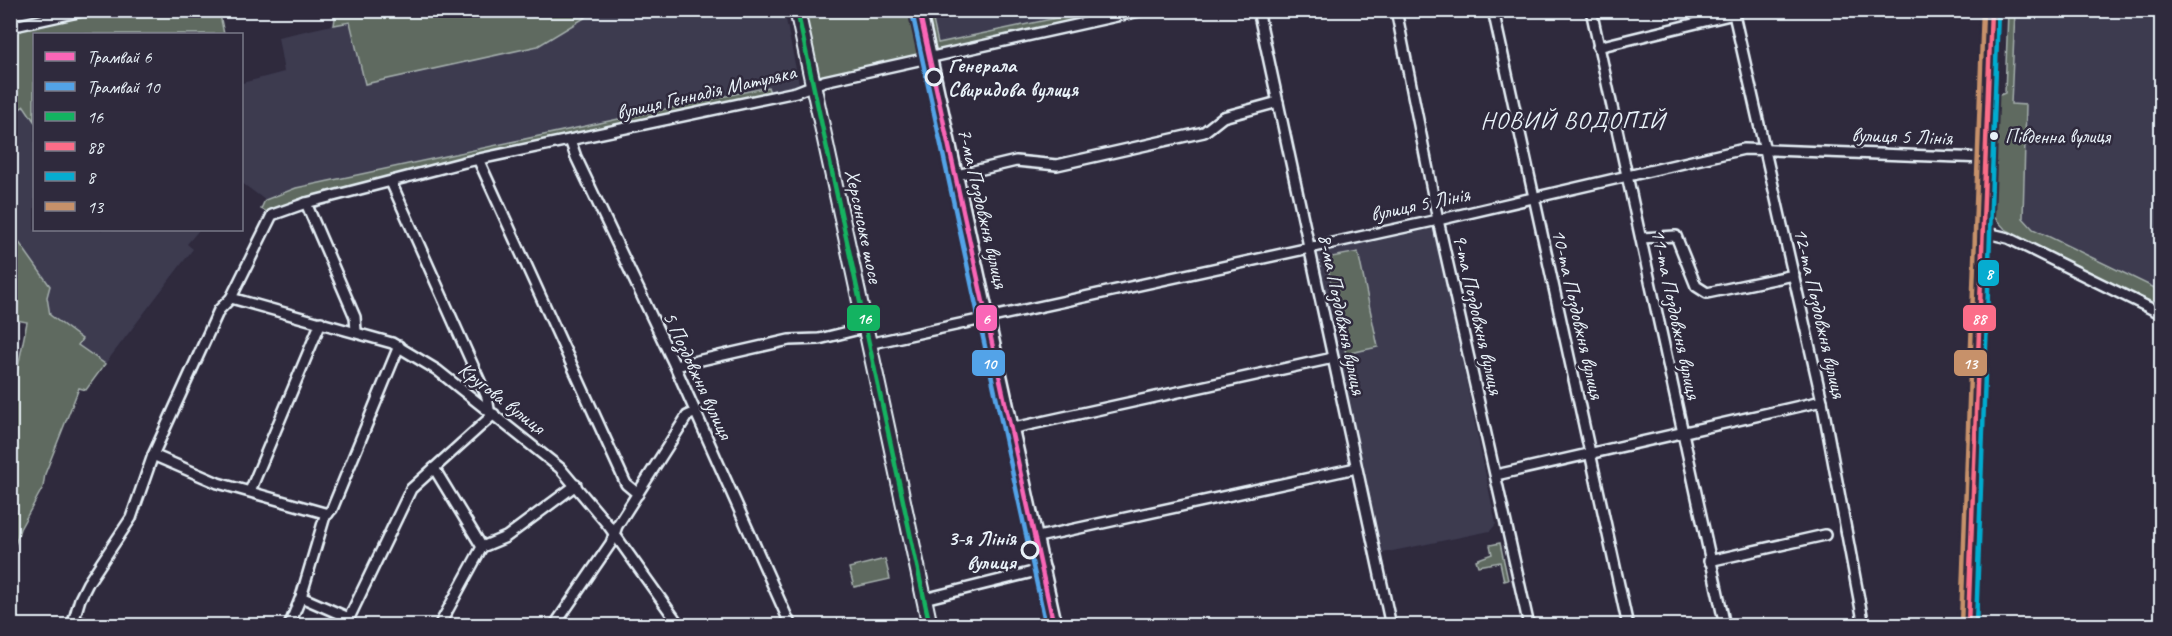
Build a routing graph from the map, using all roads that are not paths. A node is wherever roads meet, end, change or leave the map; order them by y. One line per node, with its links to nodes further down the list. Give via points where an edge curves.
1 (87, 10): 11 (street)
2 (797, 10): 15 (main road, Херсонське шосе)
3 (921, 10): 14 (street, 7-ма Поздовжня вулиця)
4 (1144, 10): 14 (street, вулиця Геннадія Матуляка)
5 (1258, 10): 16 (street, 8-ма Поздовжня вулиця)
6 (1396, 10): 26 (street, 9-та Поздовжня вулиця)
7 (1493, 10): 24 (street, 10-та Поздовжня вулиця)
8 (1591, 10): 13 (street, 11-та Поздовжня вулиця)
9 (1990, 10): 19 (main road)
10 (1733, 12): 13 (street); 18 (street, 12-та Поздовжня вулиця)
11 (60, 14): 12 (street)
12 (10, 27)
13 (1598, 47): 22 (street, 11-та Поздовжня вулиця)
14 (930, 57): 15 (street, вулиця Геннадія Матуляка); 21 (street, 7-ма Поздовжня вулиця)
15 (813, 85): 17 (street, вулиця Геннадія Матуляка, via 796,92); 35 (main road, Херсонське шосе)
16 (1278, 102): 21 (street, via 1223,117 1204,132 1057,165 1016,161); 29 (street, 8-ма Поздовжня вулиця)
17 (570, 140): 20 (street, вулиця Геннадія Матуляка); 40 (street, 5 Поздовжня вулиця)
18 (1763, 148): 19 (street, вулиця 5 Лінія); 22 (street, вулиця 5 Лінія); 30 (street, 12-та Поздовжня вулиця)
19 (1985, 158): 27 (main road)
20 (479, 161): 23 (street, вулиця Геннадія Матуляка); 53 (street, via 621,474)
21 (957, 175): 33 (street, 7-ма Поздовжня вулиця)
22 (1627, 176): 24 (street, вулиця 5 Лінія); 28 (street, 11-та Поздовжня вулиця)
23 (391, 182): 25 (street, вулиця Геннадія Матуляка); 42 (street)
24 (1533, 198): 26 (street, вулиця 5 Лінія); 46 (street, 10-та Поздовжня вулиця)
25 (306, 203): 31 (street, вулиця Геннадія Матуляка, via 278,212 266,223); 36 (street, via 355,317)
26 (1438, 220): 29 (street, вулиця 5 Лінія); 50 (street, 9-та Поздовжня вулиця)
27 (1983, 232): 32 (street, via 2008,238); 77 (main road)
28 (1641, 238): 30 (street, via 1677,236 1696,286 1707,293); 45 (street, 11-та Поздовжня вулиця)
29 (1309, 246): 33 (street, вулиця 5 Лінія); 39 (street, 8-ма Поздовжня вулиця)
30 (1794, 275): 41 (street, 12-та Поздовжня вулиця)
31 (231, 298): 34 (street, Кругова вулиця); 47 (street, via 219,310)
32 (2162, 314)
33 (990, 318): 37 (street, вулиця 5 Лінія); 44 (street, 7-ма Поздовжня вулиця)
34 (321, 322): 36 (street, Кругова вулиця); 52 (street)
35 (864, 328): 37 (main road, Херсонське шосе); 40 (street, via 819,339 789,340)
36 (356, 331): 38 (street, Кругова вулиця)
37 (868, 344): 62 (main road, Херсонське шосе)
38 (399, 346): 42 (street, Кругова вулиця); 54 (street)
39 (1333, 358): 44 (street); 49 (street, 8-ма Поздовжня вулиця)
40 (675, 366): 43 (street, 5 Поздовжня вулиця)
41 (1822, 401): 45 (street); 76 (street, 12-та Поздовжня вулиця)
42 (491, 411): 48 (street); 51 (street, Кругова вулиця)
43 (696, 411): 53 (street, via 687,416); 69 (street, 5 Поздовжня вулиця)
44 (1014, 428): 57 (street, 7-ма Поздовжня вулиця)
45 (1682, 431): 46 (street); 59 (street, 11-та Поздовжня вулиця)
46 (1591, 453): 50 (street); 74 (street, 10-та Поздовжня вулиця)
47 (153, 454): 52 (street, via 218,483); 63 (street, via 131,518 88,583)
48 (434, 468): 58 (street); 61 (street, via 411,489 349,618)
49 (1356, 468): 57 (street); 72 (street, 8-ма Поздовжня вулиця)
50 (1496, 475): 73 (street, 9-та Поздовжня вулиця)
51 (576, 485): 55 (street, Кругова вулиця); 58 (street, via 506,537)
52 (250, 492): 54 (street)
53 (638, 494): 55 (street)
54 (328, 513): 61 (street)
55 (614, 535): 67 (street); 68 (street, Кругова вулиця)
56 (1825, 536): 59 (street)
57 (1038, 537): 60 (street, 7-ма Поздовжня вулиця)
58 (482, 547): 66 (street)
59 (1709, 561): 75 (street, 11-та Поздовжня вулиця)
60 (1045, 569): 62 (street); 71 (street, 7-ма Поздовжня вулиця)
61 (301, 597): 65 (street)
62 (924, 599): 70 (main road, Херсонське шосе)
63 (73, 623): 64 (street)
64 (95, 626)
65 (289, 626)
66 (439, 626)
67 (554, 626)
68 (681, 626)
69 (791, 626)
70 (930, 626)
71 (1057, 626)
72 (1391, 626)
73 (1529, 626)
74 (1628, 626)
75 (1725, 626)
76 (1864, 626)
77 (1968, 626)

